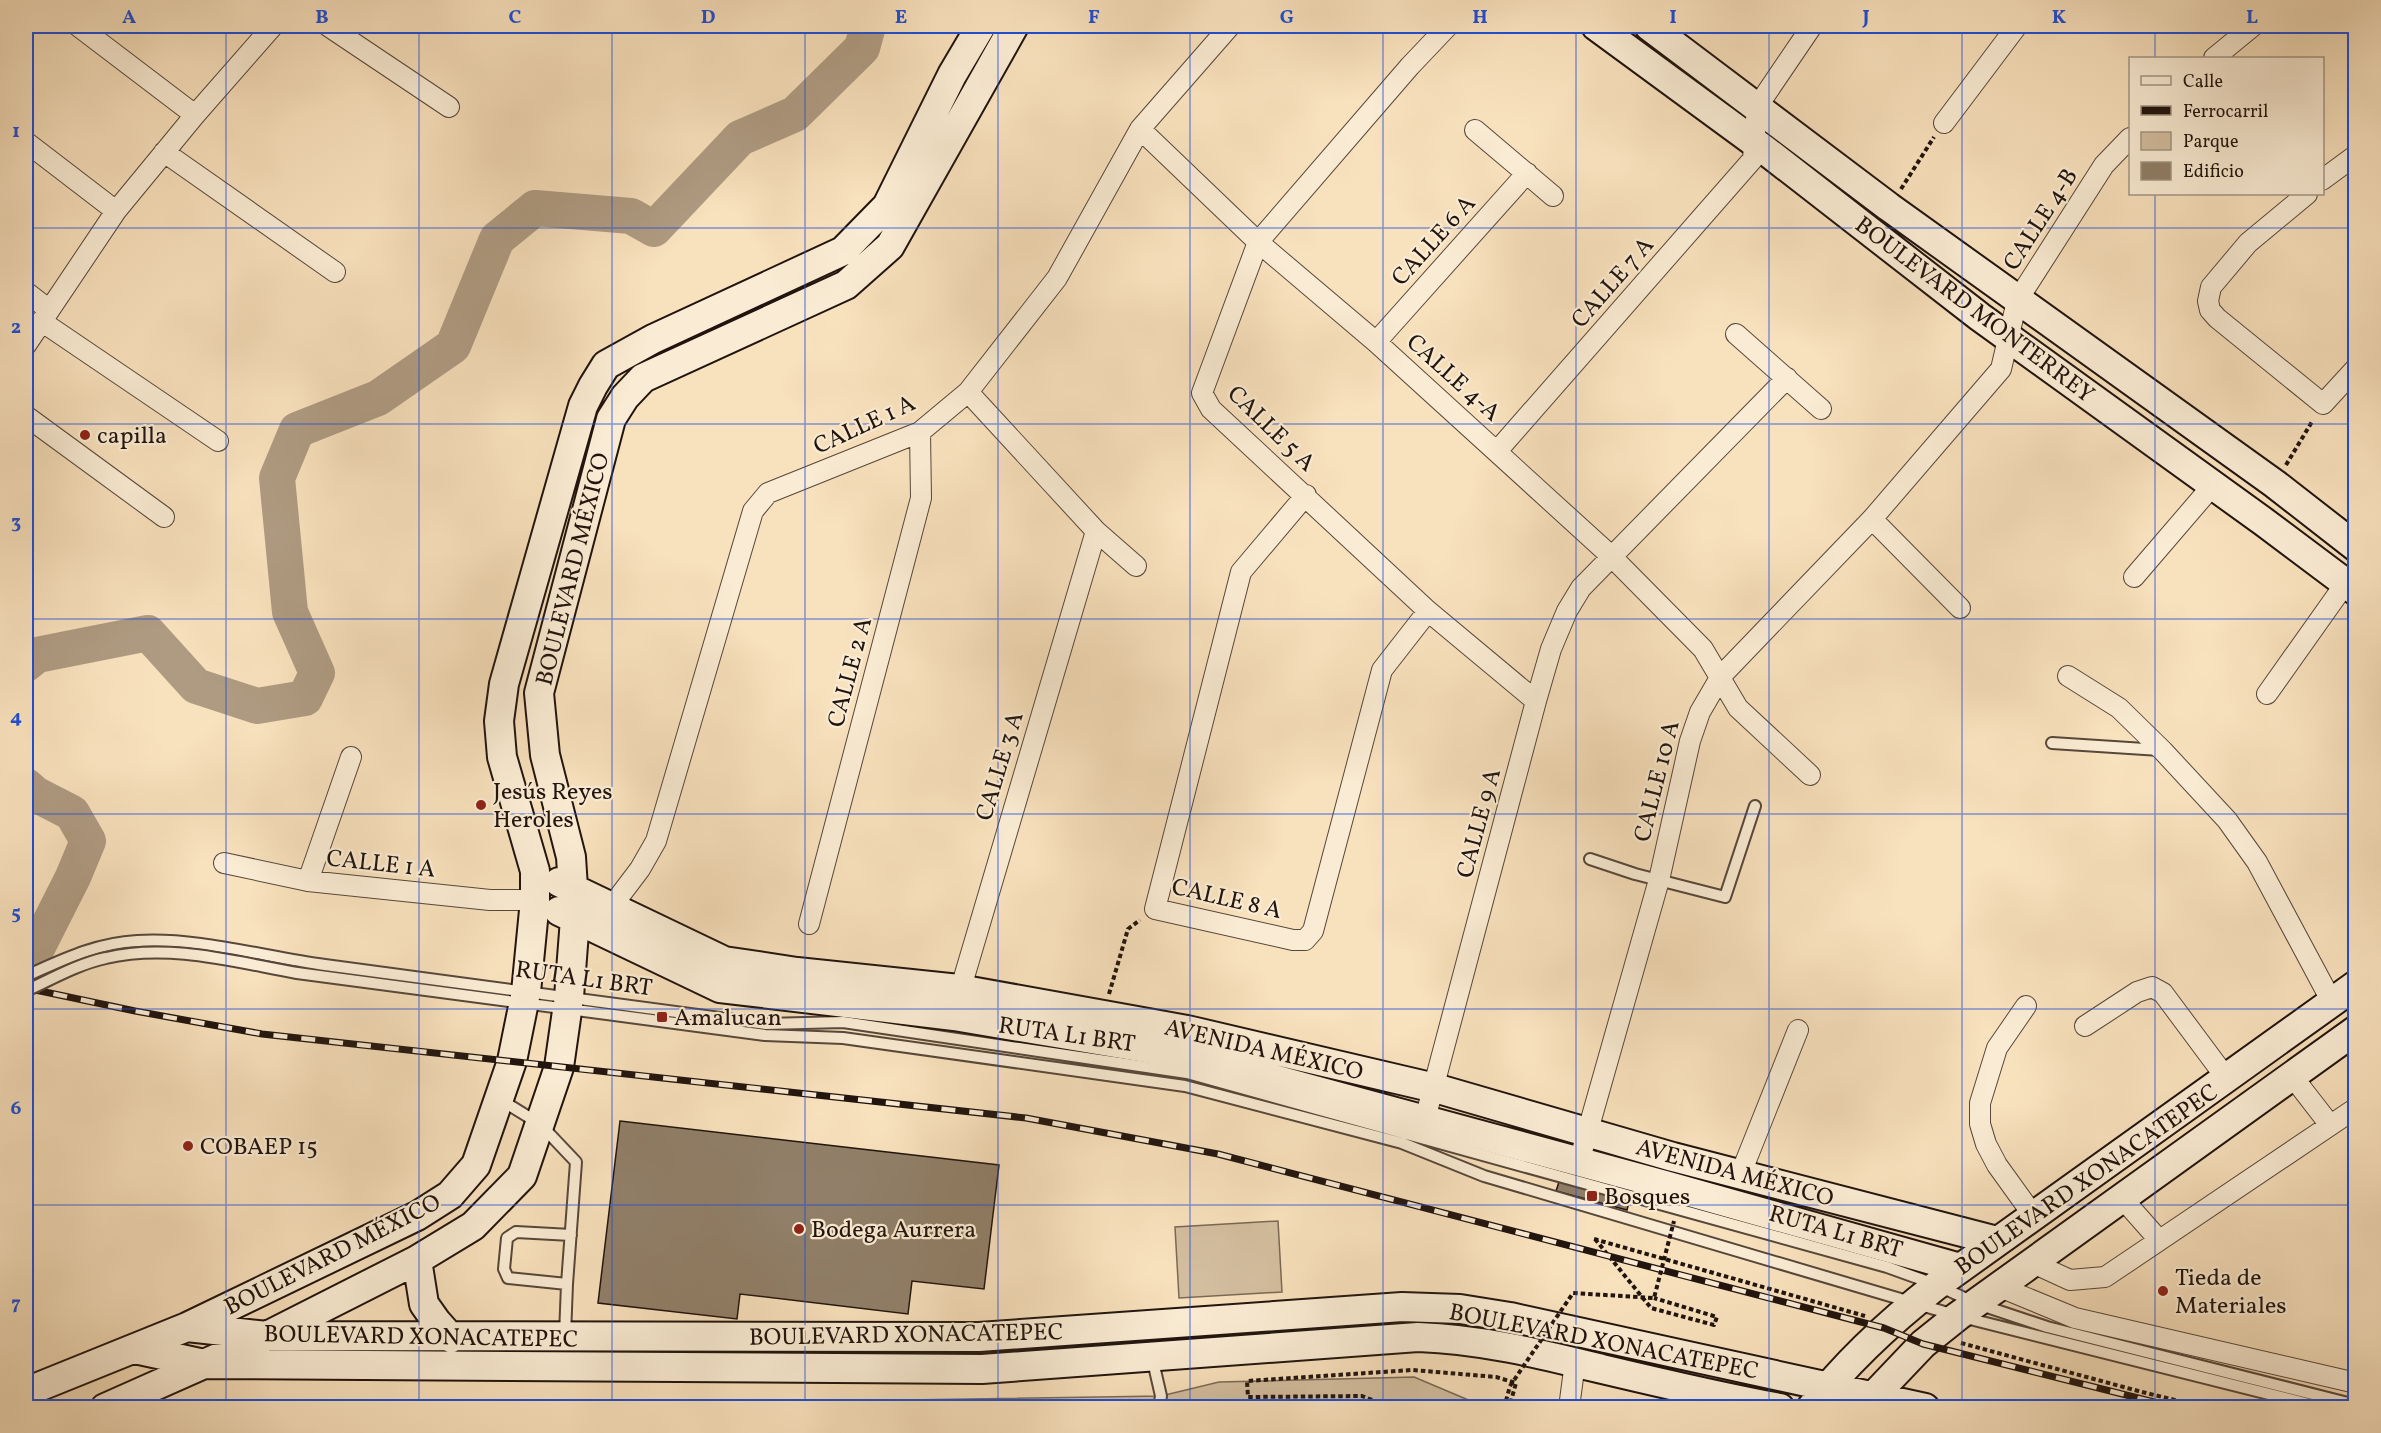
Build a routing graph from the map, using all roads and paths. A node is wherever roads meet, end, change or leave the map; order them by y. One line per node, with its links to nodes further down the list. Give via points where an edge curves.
1 (78, 26): 16 (street)
2 (273, 26): 16 (street)
3 (328, 26): 14 (street)
4 (981, 26): 73 (street, BOULEVARD MÉXICO, via 952,75 887,206 843,250 653,339 606,365 593,386 504,684 502,757)
5 (1014, 26): 76 (street, BOULEVARD MÉXICO, via 890,246 846,285 643,378 611,419 539,693 545,755 571,858)
6 (1230, 26): 18 (street, CALLE 1 A)
7 (1448, 26): 31 (street, CALLE 5 A)
8 (1596, 26): 22 (street, BOULEVARD MONTERREY)
9 (1649, 26): 15 (street, BOULEVARD MONTERREY)
10 (1812, 26): 15 (street)
11 (2017, 26): 17 (street)
12 (2253, 26): 13 (street)
13 (2215, 57)
14 (449, 107)
15 (1757, 107): 22 (street, CALLE 7 A); 29 (street, BOULEVARD MONTERREY)
16 (195, 115): 23 (street)
17 (1944, 123): 29 (path)
18 (1140, 129): 31 (street, CALLE 4-A); 42 (street, CALLE 1 A, via 1057,278)
19 (1475, 130): 25 (street)
20 (2129, 139): 34 (street, CALLE 4-B, via 2104,165)
21 (26, 142): 30 (street)
22 (1755, 143): 37 (street, BOULEVARD MONTERREY); 48 (street, CALLE 7 A, via 1754,159)
23 (164, 152): 30 (street); 32 (street)
24 (2355, 155): 26 (street)
25 (1527, 173): 28 (street); 38 (street, CALLE 6 A)
26 (2324, 178)
27 (2306, 195): 43 (street, via 2248,243 2211,287 2208,301 2217,318)
28 (1553, 196)
29 (1889, 207): 34 (street, BOULEVARD MONTERREY)
30 (116, 210): 35 (street)
31 (1258, 242): 38 (street, CALLE 4-A); 51 (street, CALLE 5 A, via 1202,393 1211,409)
32 (334, 272)
33 (26, 292): 35 (street)
34 (2017, 301): 37 (street, CALLE 4-B); 50 (street, BOULEVARD MONTERREY)
35 (44, 315): 39 (street); 47 (street)
36 (1736, 334): 41 (street)
37 (2008, 336): 49 (street, BOULEVARD MONTERREY); 53 (street, CALLE 10 A, via 2001,369)
38 (1376, 342): 48 (street, CALLE 4-A)
39 (26, 345)
40 (2355, 368): 43 (street)
41 (1786, 378): 44 (street); 56 (street, CALLE 9 A)
42 (968, 392): 46 (street, CALLE 1 A); 54 (street)
43 (2323, 404): 50 (path)
44 (1821, 409)
45 (26, 416): 52 (street)
46 (920, 432): 79 (street, CALLE 1 A, via 768,494 753,511 656,841 640,869); 80 (street, CALLE 2 A, via 921,498)
47 (218, 441)
48 (1498, 450): 56 (street, CALLE 4-A)
49 (2213, 484): 58 (street); 59 (street, BOULEVARD MONTERREY)
50 (2275, 484): 55 (street, BOULEVARD MONTERREY)
51 (1306, 495): 61 (street, CALLE 5 A); 78 (street, CALLE 8 A, via 1240,572)
52 (164, 517)
53 (1872, 519): 60 (street); 62 (street, CALLE 10 A)
54 (1096, 531): 57 (street); 86 (street, CALLE 3 A)
55 (2355, 547)
56 (1611, 556): 62 (street, CALLE 4-A, via 1703,649); 65 (street, CALLE 9 A, via 1581,588 1567,611)
57 (1136, 566)
58 (2134, 576)
59 (2350, 588): 64 (street)
60 (1960, 608)
61 (1428, 611): 65 (street, CALLE 5 A); 78 (street, CALLE 8 A, via 1382,669 1313,931 1305,940)
62 (1721, 676): 69 (street, CALLE 4-A, via 1738,708); 74 (street, CALLE 10 A, via 1700,712 1690,741)
63 (2068, 676): 67 (street, via 2119,708)
64 (2267, 694)
65 (1536, 701): 96 (street, CALLE 9 A)
66 (2052, 743): 67 (lane)
67 (2163, 751): 87 (street, via 2227,820 2257,862)
68 (351, 757): 75 (street)
69 (1810, 775)
70 (1755, 806): 74 (lane, via 1725,897)
71 (1590, 860): 74 (lane)
72 (224, 863): 75 (street, CALLE 1 A)
73 (535, 871): 76 (street, AVENIDA MÉXICO); 77 (street, BOULEVARD MÉXICO)
74 (1659, 880): 102 (street, CALLE 10 A)
75 (308, 881): 77 (street, CALLE 1 A, via 490,900)
76 (574, 889): 79 (street, AVENIDA MÉXICO); 79 (street, BOULEVARD MÉXICO)
77 (535, 900): 79 (street, AVENIDA MÉXICO); 85 (street, BOULEVARD MÉXICO)
78 (1155, 909): 90 (path, via 1128,929)
79 (595, 918): 86 (street, AVENIDA MÉXICO, via 724,961); 88 (street, BOULEVARD MÉXICO)
80 (809, 924)
81 (26, 976): 84 (lane, RUTA L1 BRT, via 100,946 156,940)
82 (2355, 985): 87 (street, BOULEVARD XONACATEPEC)
83 (26, 991): 84 (lane, RUTA L1 BRT, bridge, via 104,958 158,952)
84 (474, 991): 85 (lane, RUTA L1 BRT)
85 (525, 997): 88 (lane, RUTA L1 BRT); 97 (street, BOULEVARD MÉXICO, via 512,1061)
86 (957, 1002): 90 (street, AVENIDA MÉXICO); 99 (street, AVENIDA MÉXICO, via 1181,1054)
87 (2332, 1002): 95 (street, BOULEVARD XONACATEPEC)
88 (568, 1003): 100 (street, BOULEVARD MÉXICO, via 559,1067); 117 (lane, RUTA L1 BRT, via 765,1035 843,1038 1185,1086 1402,1143 1484,1176); 117 (lane, RUTA L1 BRT, via 766,1024 843,1022 1187,1073 1887,1267)
89 (2026, 1006): 106 (street, via 1997,1048 1980,1103 1980,1124 1997,1165)
90 (1103, 1015): 96 (street, AVENIDA MÉXICO, via 1187,1030)
91 (2085, 1026): 95 (street, via 2137,992 2152,987 2163,993)
92 (1797, 1030): 104 (street)
93 (2355, 1030): 94 (street, BOULEVARD XONACATEPEC)
94 (2292, 1076): 101 (street); 105 (street, BOULEVARD XONACATEPEC)
95 (2227, 1079): 106 (street, BOULEVARD XONACATEPEC)
96 (1435, 1089): 99 (street, CALLE 9 A); 102 (street, AVENIDA MÉXICO)
97 (498, 1099): 100 (lane); 120 (street, BOULEVARD MÉXICO, via 476,1165 450,1195 417,1216)
98 (2355, 1108): 101 (street)
99 (1425, 1119): 103 (street, AVENIDA MÉXICO)
100 (540, 1124): 108 (lane, via 576,1162); 112 (street, BOULEVARD MÉXICO, via 522,1176 500,1201 473,1227)
101 (2330, 1125): 110 (street)
102 (1587, 1133): 103 (street, CALLE 10 A); 104 (street, AVENIDA MÉXICO)
103 (1579, 1162): 114 (street, AVENIDA MÉXICO)
104 (1741, 1173): 111 (street, AVENIDA MÉXICO)
105 (2122, 1198): 110 (street); 113 (street, BOULEVARD XONACATEPEC)
106 (2033, 1215): 111 (street, BOULEVARD XONACATEPEC)
107 (1674, 1221): 118 (path, bridge)
108 (571, 1235): 115 (lane); 115 (lane, via 516,1232 507,1238 504,1269 508,1278)
109 (1594, 1239): 118 (path, via 1651,1308 1714,1325 1717,1317)
110 (2159, 1240): 113 (street, via 2105,1277 2070,1280)
111 (1997, 1241): 114 (street, BOULEVARD XONACATEPEC)
112 (417, 1260): 121 (street, BOULEVARD MÉXICO); 122 (street, via 424,1304)
113 (2033, 1263): 116 (street, BOULEVARD XONACATEPEC)
114 (1960, 1268): 117 (street, BOULEVARD XONACATEPEC)
115 (567, 1284): 123 (lane)
116 (2000, 1287): 119 (street, BOULEVARD XONACATEPEC); 128 (street, via 2075,1318)
117 (1927, 1294): 119 (lane, RUTA L1 BRT); 119 (lane, RUTA L1 BRT); 130 (street, BOULEVARD XONACATEPEC, via 1884,1328)
118 (1656, 1299): 137 (path, bridge, via 1574,1293 1510,1386)
119 (1966, 1310): 132 (street, BOULEVARD XONACATEPEC, via 1923,1344); 133 (lane, RUTA L1 BRT); 142 (lane, RUTA L1 BRT)
120 (187, 1327): 121 (street, BOULEVARD XONACATEPEC); 124 (street, BOULEVARD XONACATEPEC)
121 (267, 1336): 122 (street, BOULEVARD XONACATEPEC); 127 (street, BOULEVARD MÉXICO)
122 (451, 1338): 123 (street, BOULEVARD XONACATEPEC)
123 (565, 1338): 130 (street, BOULEVARD XONACATEPEC, via 979,1337 1402,1307 1461,1309 1510,1317)
124 (135, 1349): 127 (street); 129 (street, BOULEVARD XONACATEPEC)
125 (1152, 1357): 126 (street, BOULEVARD XONACATEPEC, via 1454,1338); 127 (street, BOULEVARD XONACATEPEC, via 982,1369); 135 (lane, via 1161,1396)
126 (1575, 1362): 131 (street, BOULEVARD XONACATEPEC); 139 (street)
127 (204, 1364): 134 (street, BOULEVARD XONACATEPEC)
128 (2355, 1383)
129 (26, 1392)
130 (1819, 1397): 132 (street)
131 (1711, 1401): 140 (street, BOULEVARD XONACATEPEC)
132 (1868, 1401): 141 (street)
133 (2355, 1405)
134 (105, 1407)
135 (1159, 1407)
136 (1393, 1407): 138 (path, via 1362,1396 1248,1397 1247,1381 1412,1370 1496,1377 1516,1383)
137 (1504, 1407)
138 (1509, 1407)
139 (1569, 1407)
140 (1780, 1407)
141 (1925, 1407)
142 (2325, 1407)

